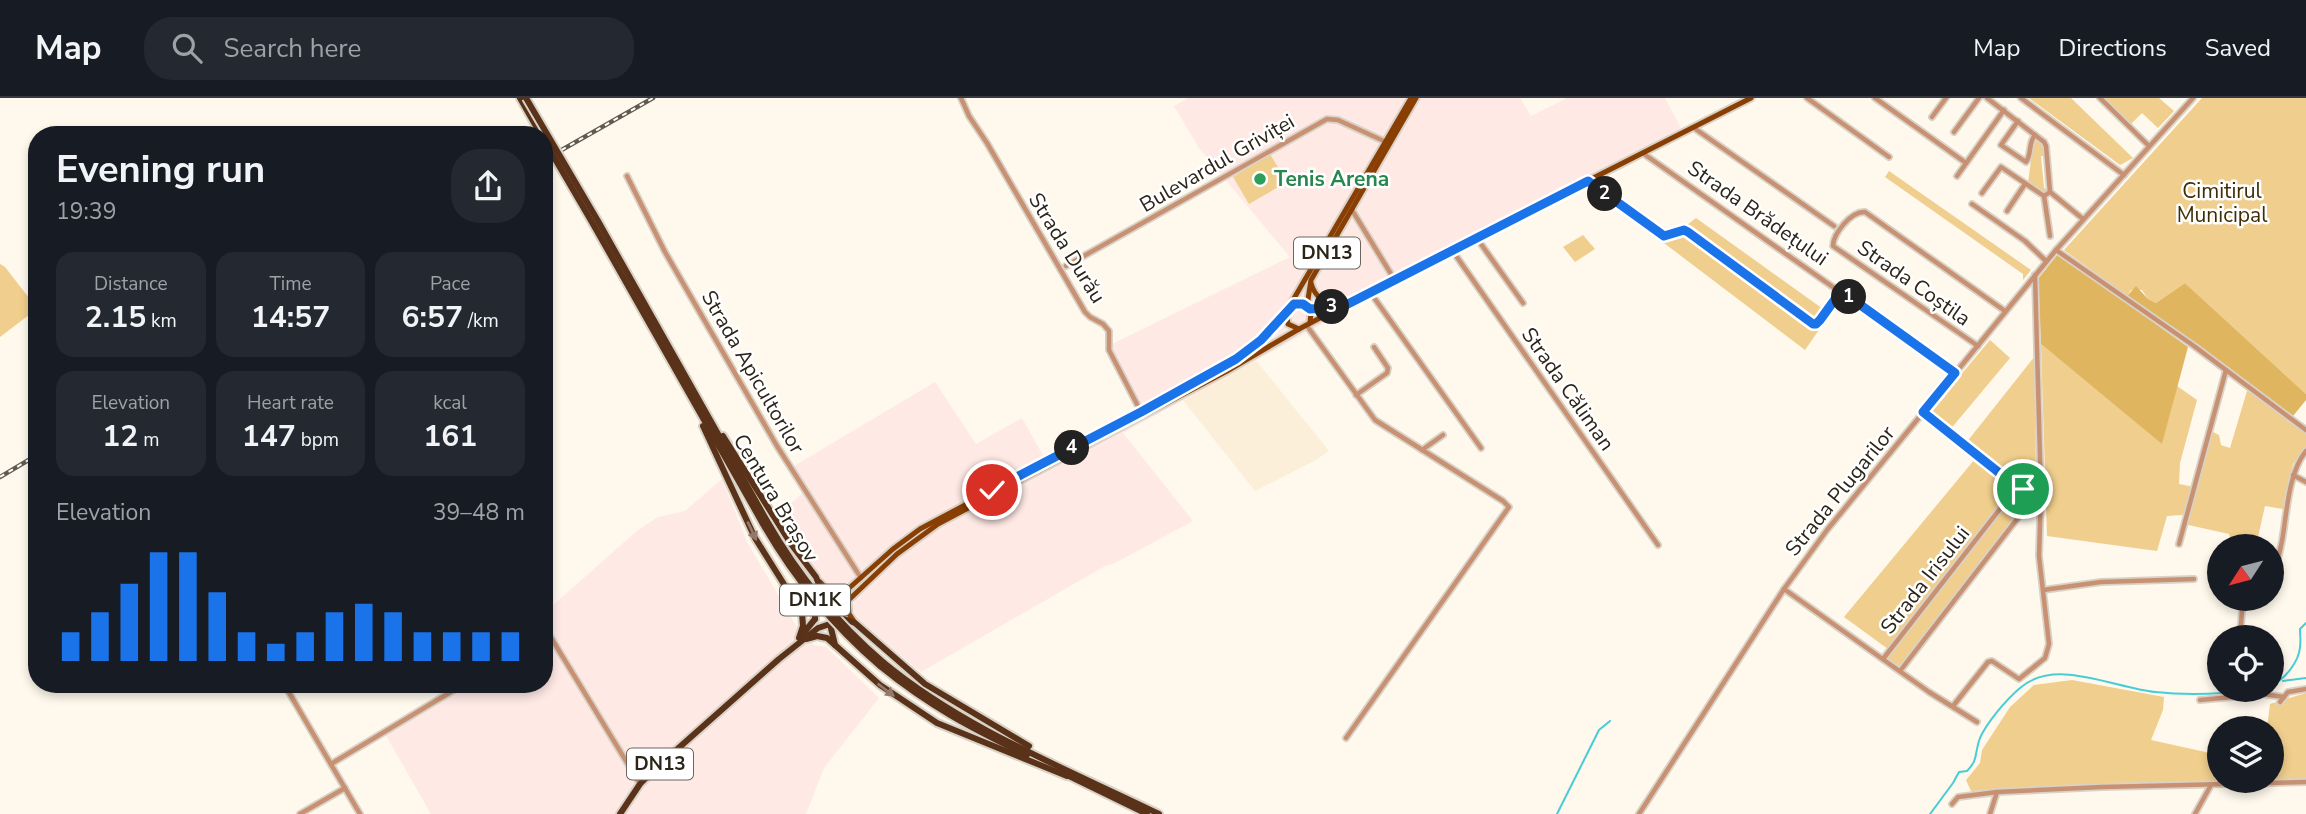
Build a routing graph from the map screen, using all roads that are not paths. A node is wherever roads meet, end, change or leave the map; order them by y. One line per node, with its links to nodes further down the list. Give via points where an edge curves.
1 (520, 98): 17 (highway)
2 (526, 98): 18 (highway, Centura Brașov / DN1K, bridge)
3 (961, 98): 66 (street, Strada Durău, via 1085,312 1109,331 1108,347)
4 (1413, 98): 22 (main road); 38 (main road, DN13)
5 (1751, 98): 19 (main road)
6 (1807, 98): 27 (street)
7 (1875, 98): 28 (street)
8 (1946, 98): 15 (street)
9 (1979, 98): 20 (street)
10 (1987, 98): 14 (street)
11 (2021, 98): 29 (street)
12 (2100, 98): 24 (street)
13 (2193, 98): 24 (street, Strada Plugarilor)
14 (2004, 110): 16 (street); 28 (street)
15 (1932, 117)
16 (2018, 121): 21 (street); 21 (street, via 2001,145 2026,162)
17 (536, 126)
18 (542, 126)
19 (1694, 128): 26 (main road); 42 (street)
20 (1954, 132)
21 (2035, 135): 34 (street, via 2046,146)
22 (1386, 142): 48 (street, Bulevardul Griviței, via 1327,119); 57 (main road, DN13)
23 (553, 146): 41 (highway, Centura Brașov / DN1K, bridge)
24 (2149, 146): 29 (street, Strada Plugarilor)
25 (553, 154): 41 (highway, Centura Brașov / DN1K, bridge)
26 (1644, 154): 32 (main road); 52 (street, Strada Brădețului)
27 (1889, 157)
28 (1966, 163): 31 (street)
29 (2124, 174): 40 (street, Strada Plugarilor)
30 (627, 176): 82 (street, Strada Apicultorilor, via 665,252 777,446)
31 (1957, 176)
32 (1588, 181): 44 (main road); 52 (street, via 1664,236 1688,232 1813,324)
33 (2025, 184): 35 (street, via 2001,167); 36 (street); 39 (street)
34 (2050, 192): 36 (street); 40 (street)
35 (1982, 193)
36 (2044, 197): 43 (street)
37 (1972, 204): 47 (street)
38 (1352, 210): 50 (street); 51 (main road, DN13)
39 (2007, 211)
40 (2083, 219): 46 (street, Strada Plugarilor)
41 (596, 223): 68 (highway, Centura Brașov / DN1K)
42 (1834, 226)
43 (2050, 236)
44 (1476, 237): 45 (main road); 54 (street)
45 (1452, 250): 50 (main road); 80 (street, Strada Căliman)
46 (2056, 250): 47 (street, Strada Plugarilor); 63 (street)
47 (2046, 261): 49 (street, Strada Plugarilor)
48 (1066, 266)
49 (2035, 275): 58 (street, Strada Plugarilor); 77 (street)
50 (1394, 279): 53 (main road)
51 (1311, 280): 55 (main road, DN13); 56 (main road, via 1321,300)
52 (1841, 291): 64 (street, Strada Brădețului)
53 (1370, 292): 56 (main road); 71 (street)
54 (1523, 303)
55 (1308, 307): 56 (main road); 57 (main road, via 1298,303); 59 (main road, DN13, via 1312,316)
56 (1342, 307): 59 (main road)
57 (1287, 311): 60 (main road, via 1288,324); 66 (main road, DN13, via 1236,359)
58 (2005, 311): 61 (street, Strada Plugarilor); 61 (street, Strada Coștila, via 1865,212 1849,219 1833,246)
59 (1308, 325): 60 (main road, DN13); 65 (street)
60 (1298, 329): 86 (main road, DN13, via 938,524)
61 (1978, 346): 64 (street, Strada Plugarilor)
62 (1374, 347): 65 (street, via 1387,373)
63 (2226, 370): 69 (street); 79 (street)
64 (1955, 373): 67 (street, Strada Plugarilor)
65 (1356, 396): 72 (street, via 1381,424)
66 (1141, 412): 82 (main road, DN13, via 934,520)
67 (1923, 412): 76 (street); 84 (street, Strada Plugarilor)
68 (703, 413): 81 (highway); 87 (highway, DN1K, one-way to 87, via 706,434 763,552); 108 (highway, Centura Brașov / DN1K, bridge, via 806,590 849,637 920,697 963,724)
69 (2306, 429)
70 (1443, 435): 72 (street)
71 (1482, 448)
72 (1422, 450): 106 (street, via 1509,507)
73 (2306, 451): 74 (street)
74 (2293, 475): 75 (street); 78 (street)
75 (2306, 482)
76 (2017, 487): 77 (street); 96 (street, Strada Irisului)
77 (2039, 493): 85 (street); 97 (street)
78 (2283, 534)
79 (2179, 544)
80 (1658, 545)
81 (816, 577): 86 (main road, via 827,592); 88 (highway)
82 (861, 578): 86 (main road, DN13)
83 (2194, 579): 85 (street, via 2101,582)
84 (1784, 589): 96 (street); 122 (street, Strada Plugarilor)
85 (2043, 590): 104 (street, via 2049,644 2045,657 2019,679 1992,661 1986,664)
86 (846, 597): 88 (main road, DN13); 89 (main road, DN13); 91 (main road)
87 (796, 602): 90 (highway); 93 (highway, via 804,620)
88 (828, 605): 89 (highway); 90 (highway, DN13, via 820,606)
89 (835, 614): 91 (highway); 92 (highway, DN13)
90 (815, 616): 92 (highway); 93 (highway, DN13)
91 (855, 623): 108 (highway, via 925,684)
92 (827, 625): 93 (highway, DN13); 95 (highway)
93 (800, 639): 95 (highway, via 817,636); 111 (highway, DN13)
94 (553, 643): 111 (street)
95 (835, 645): 108 (highway, one-way to 108, via 880,685 937,723)
96 (1883, 659): 97 (street)
97 (1900, 671): 104 (street)
98 (2306, 689): 101 (street)
99 (289, 693): 107 (street)
100 (449, 693): 107 (street)
101 (2284, 697)
102 (2207, 699): 103 (street)
103 (2200, 700)
104 (1953, 706): 105 (street)
105 (1977, 722)
106 (1346, 738)
107 (331, 764): 113 (street)
108 (1069, 773): 120 (highway, Centura Brașov / DN1K); 121 (highway, Centura Brașov / DN1K)
109 (2306, 782): 110 (street)
110 (2284, 783)
111 (640, 784): 119 (highway, DN13)
112 (2207, 785): 114 (street)
113 (345, 788): 117 (street); 118 (street)
114 (1997, 792): 116 (street, via 1961,797); 123 (street)
115 (2207, 792): 124 (street)
116 (1952, 804)
117 (300, 814)
118 (360, 814)
119 (620, 814)
120 (1147, 814)
121 (1159, 814)
122 (1639, 814)
123 (1990, 814)
124 (2195, 814)

